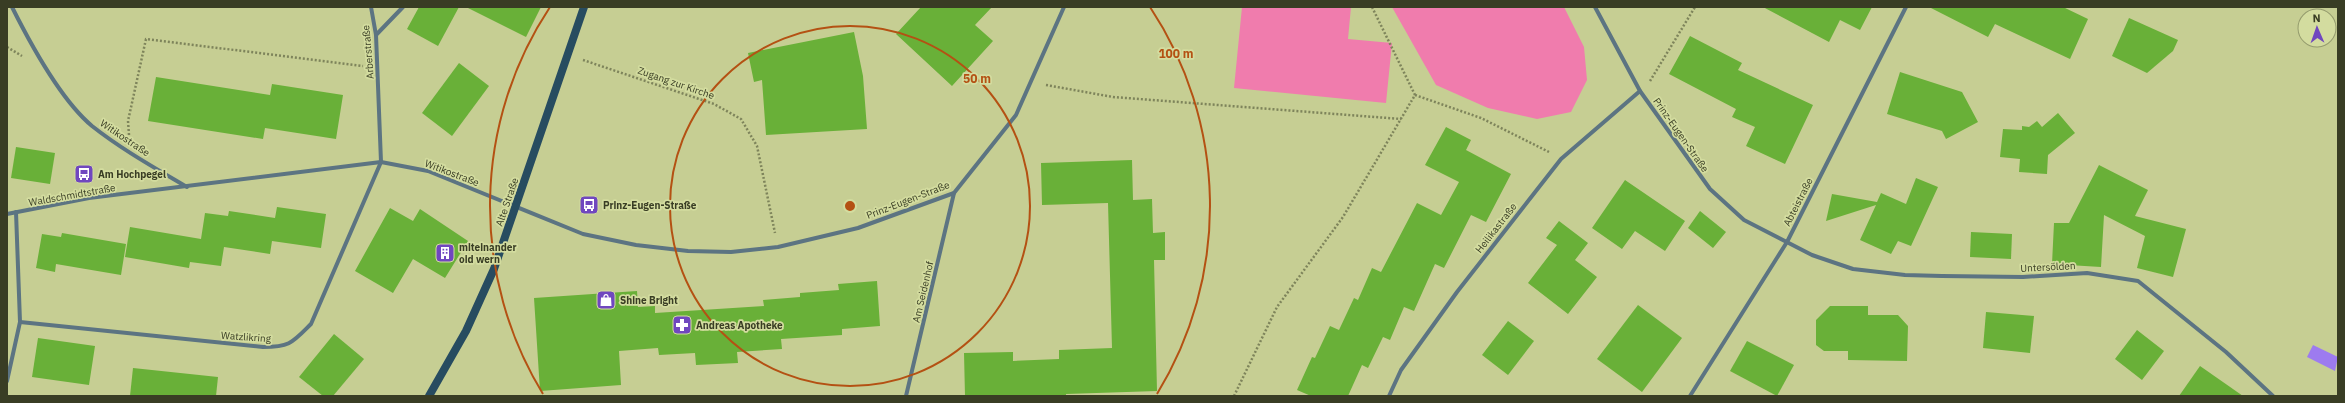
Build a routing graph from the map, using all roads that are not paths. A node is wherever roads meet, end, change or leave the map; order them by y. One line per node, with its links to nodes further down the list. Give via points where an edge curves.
1 (12, 7): 11 (street, Witikostraße, via 58,86 91,125)
2 (371, 7): 8 (street, Arberstraße)
3 (403, 7): 8 (street)
4 (584, 7): 13 (street, Alte Straße)
5 (1064, 7): 12 (street, Prinz-Eugen-Straße, via 1016,115)
6 (1595, 7): 9 (street, Prinz-Eugen-Straße)
7 (1906, 7): 16 (street, Abteistraße)
8 (376, 35): 10 (street, Arberstraße)
9 (1640, 90): 16 (street, Prinz-Eugen-Straße, via 1710,189 1744,220); 21 (street, Heilikastraße, via 1562,158 1452,298 1401,370)
10 (381, 162): 11 (street, Witikostraße); 13 (street, Witikostraße, via 428,171); 17 (street, Watzlikring, via 311,324 297,339 284,347)
11 (187, 187): 14 (street, Waldschmidtstraße, via 89,198)
12 (954, 192): 13 (street, Prinz-Eugen-Straße, via 858,228 778,247 732,252 636,245 583,234); 20 (street, Am Seidenhof)
13 (516, 207): 19 (street, Alte Straße, via 494,269 466,331)
14 (16, 212): 15 (street, Waldschmidtstraße); 17 (street)
15 (7, 214)
16 (1787, 242): 22 (street, Abteistraße); 23 (street, Untersölden, via 1812,255 1853,269 1905,275 2023,277 2087,273 2138,281 2226,352)
17 (20, 322): 18 (street)
18 (7, 380)
19 (429, 396)
20 (906, 396)
21 (1389, 396)
22 (1690, 396)
23 (2273, 396)

